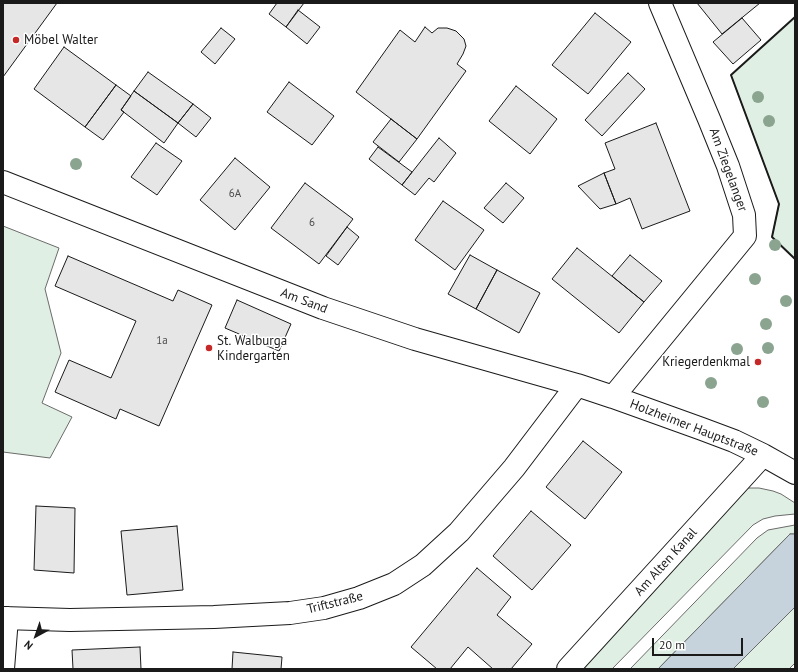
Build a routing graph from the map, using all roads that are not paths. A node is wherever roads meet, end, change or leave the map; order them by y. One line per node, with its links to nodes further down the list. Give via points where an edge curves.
1 (660, 3): 4 (street, Am Ziegelanger, via 728,166 744,215 745,236)
2 (3, 182): 3 (street, Am Sand, via 323,308 415,339)
3 (577, 385): 4 (street, Am Sand); 7 (street, Triftstraße, via 514,468 459,532 422,565 394,584 331,606 290,613 77,620)
4 (613, 397): 5 (street, Holzheimer Hauptstraße, via 702,429)
5 (763, 455): 6 (street, Holzheimer Hauptstraße); 9 (street, Am Alten Kanal)
6 (795, 473)
7 (5, 618): 8 (street)
8 (3, 669)
9 (568, 669)

